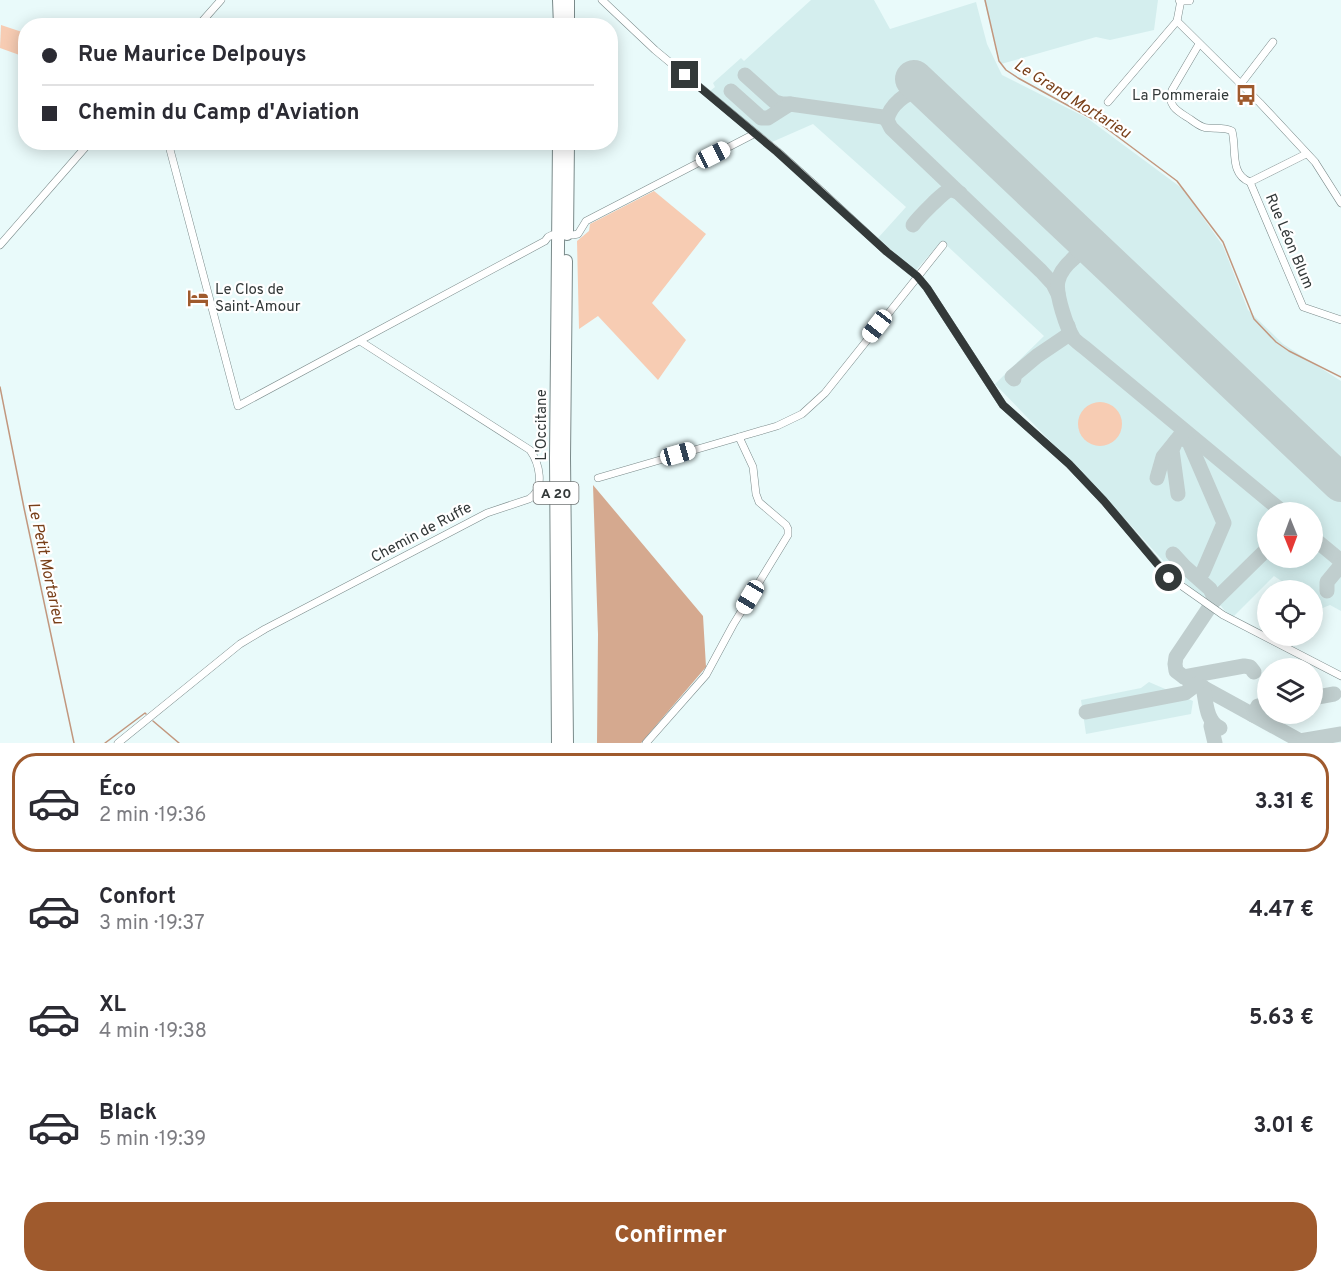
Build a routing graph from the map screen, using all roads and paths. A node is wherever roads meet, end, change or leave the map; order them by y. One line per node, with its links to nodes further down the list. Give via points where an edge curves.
1 (221, 0): 7 (street)
2 (559, 0): 8 (highway)
3 (568, 0): 9 (highway)
4 (602, 0): 15 (street)
5 (1181, 0): 6 (main road); 10 (street)
6 (1189, 0)
7 (205, 18)
8 (560, 18)
9 (568, 18)
10 (1177, 21): 12 (street); 14 (street)
11 (1273, 42): 13 (street)
12 (1200, 44): 13 (street); 21 (street, Rue Léon Blum, via 1172,90 1170,102 1203,127 1232,131 1237,172)
13 (1240, 85): 20 (street)
14 (1108, 102)
15 (754, 134): 24 (street, via 594,216); 27 (street)
16 (83, 150): 25 (street)
17 (170, 150): 29 (street, via 238,406)
18 (559, 150): 32 (highway, L'Occitane / A 20)
19 (568, 150): 37 (highway, L'Occitane / A 20, via 564,447)
20 (1306, 154): 21 (street, Rue Léon Blum); 22 (street)
21 (1250, 182): 28 (street, Rue Léon Blum, via 1303,307)
22 (1341, 203)
23 (552, 235): 29 (street)
24 (573, 235)
25 (0, 245)
26 (943, 245): 27 (street)
27 (917, 276): 30 (street, via 825,393 802,414); 33 (street, via 1003,405 1069,464 1169,578 1222,615)
28 (1341, 320)
29 (360, 341): 34 (street, Chemin de Ruffe, via 530,450 538,467 537,491 529,499 487,513 240,644)
30 (739, 437): 31 (street); 38 (street, via 753,467 759,502 786,525 788,536 706,675)
31 (598, 478)
32 (557, 667): 35 (highway); 36 (highway, L'Occitane / A 20)
33 (1341, 676)
34 (118, 743)
35 (553, 743)
36 (558, 743)
37 (568, 743)
38 (646, 743)

